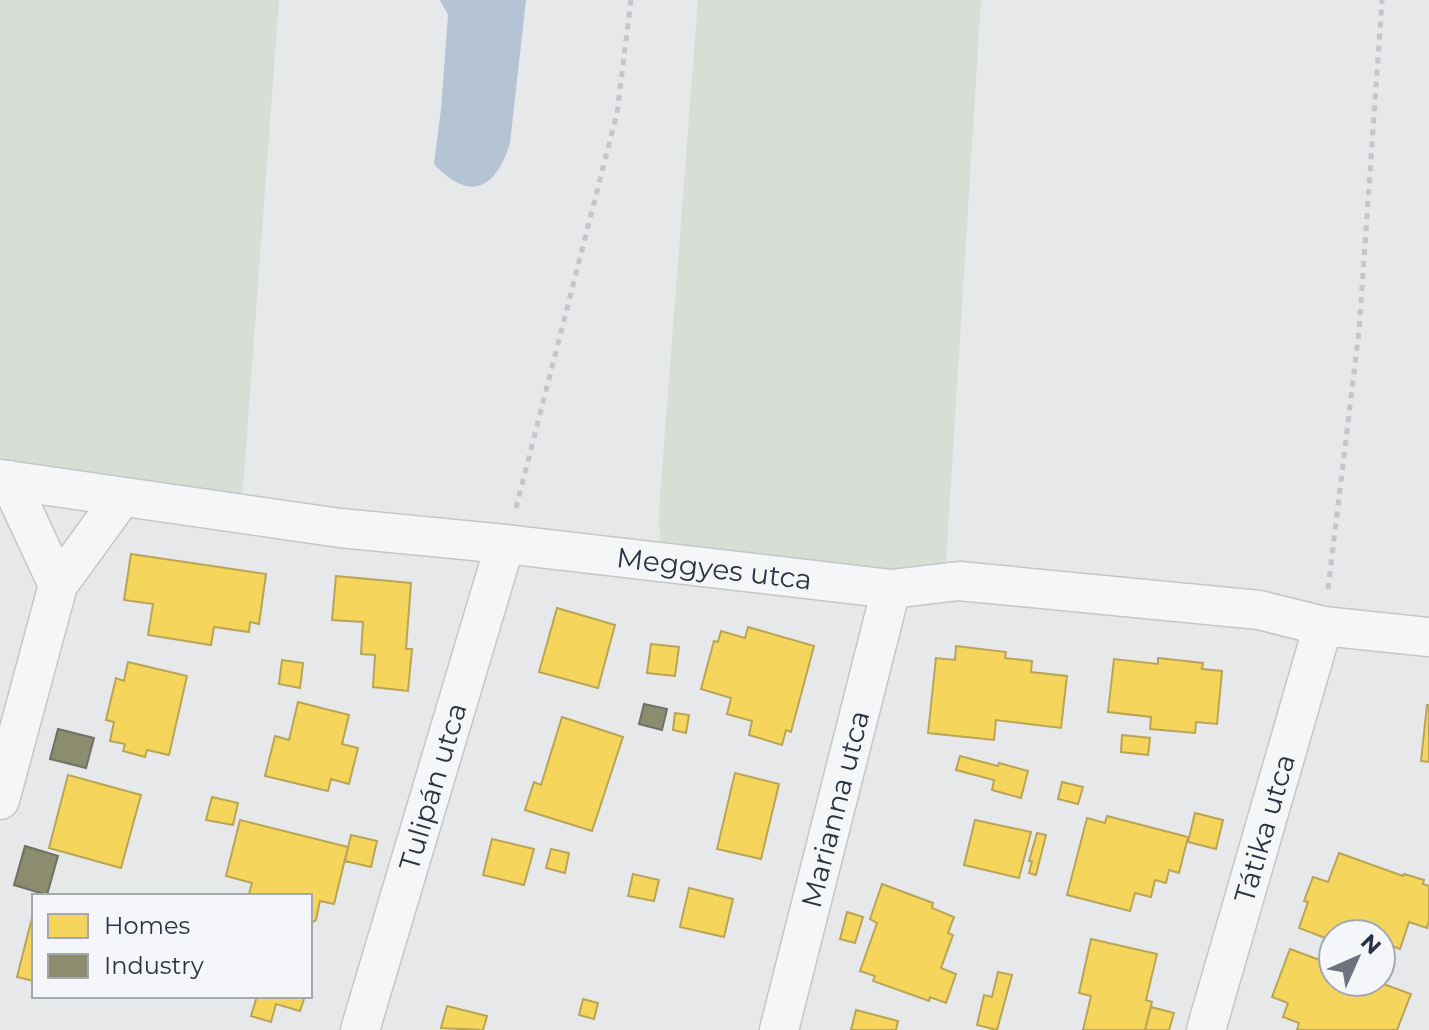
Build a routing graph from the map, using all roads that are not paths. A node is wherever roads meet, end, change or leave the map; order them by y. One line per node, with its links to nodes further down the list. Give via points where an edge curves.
1 (5, 480): 2 (street, Meggyes utca); 4 (street)
2 (122, 497): 3 (street, Meggyes utca, via 340,528); 4 (street)
3 (505, 544): 5 (street, Meggyes utca); 9 (street, Tulipán utca)
4 (58, 585): 8 (street)
5 (891, 589): 6 (street, Meggyes utca, via 959,581 1259,610); 10 (street, Marianna utca)
6 (1323, 626): 7 (street, Meggyes utca); 11 (street, Tátika utca)
7 (1429, 637)
8 (0, 800)
9 (360, 1030)
10 (779, 1030)
11 (1206, 1030)

